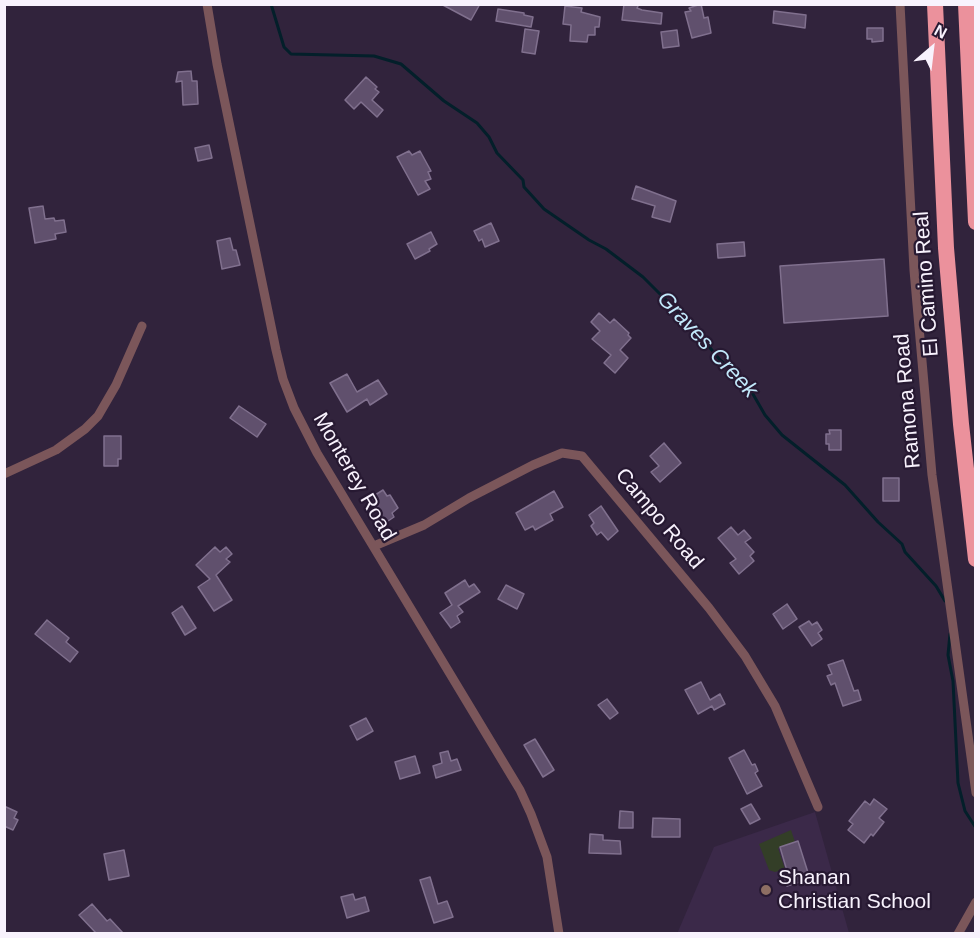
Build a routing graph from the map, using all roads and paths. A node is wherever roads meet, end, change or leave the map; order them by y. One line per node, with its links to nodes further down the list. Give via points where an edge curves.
1 (207, 4): 8 (street, Monterey Road, via 284,379 304,428)
2 (900, 4): 10 (street, Ramona Road, via 914,270 932,475)
3 (935, 4): 9 (highway, El Camino Real, via 947,259)
4 (966, 4): 5 (highway)
5 (975, 222)
6 (142, 326): 7 (street, via 98,416 56,450)
7 (4, 474)
8 (374, 546): 11 (street, Campo Road, via 424,525 533,465 562,453 582,456 745,656 775,706); 13 (street, Monterey Road, via 520,790 547,857)
9 (975, 559)
10 (975, 793)
11 (818, 807)
12 (975, 902): 14 (street)
13 (559, 933)
14 (958, 933)

